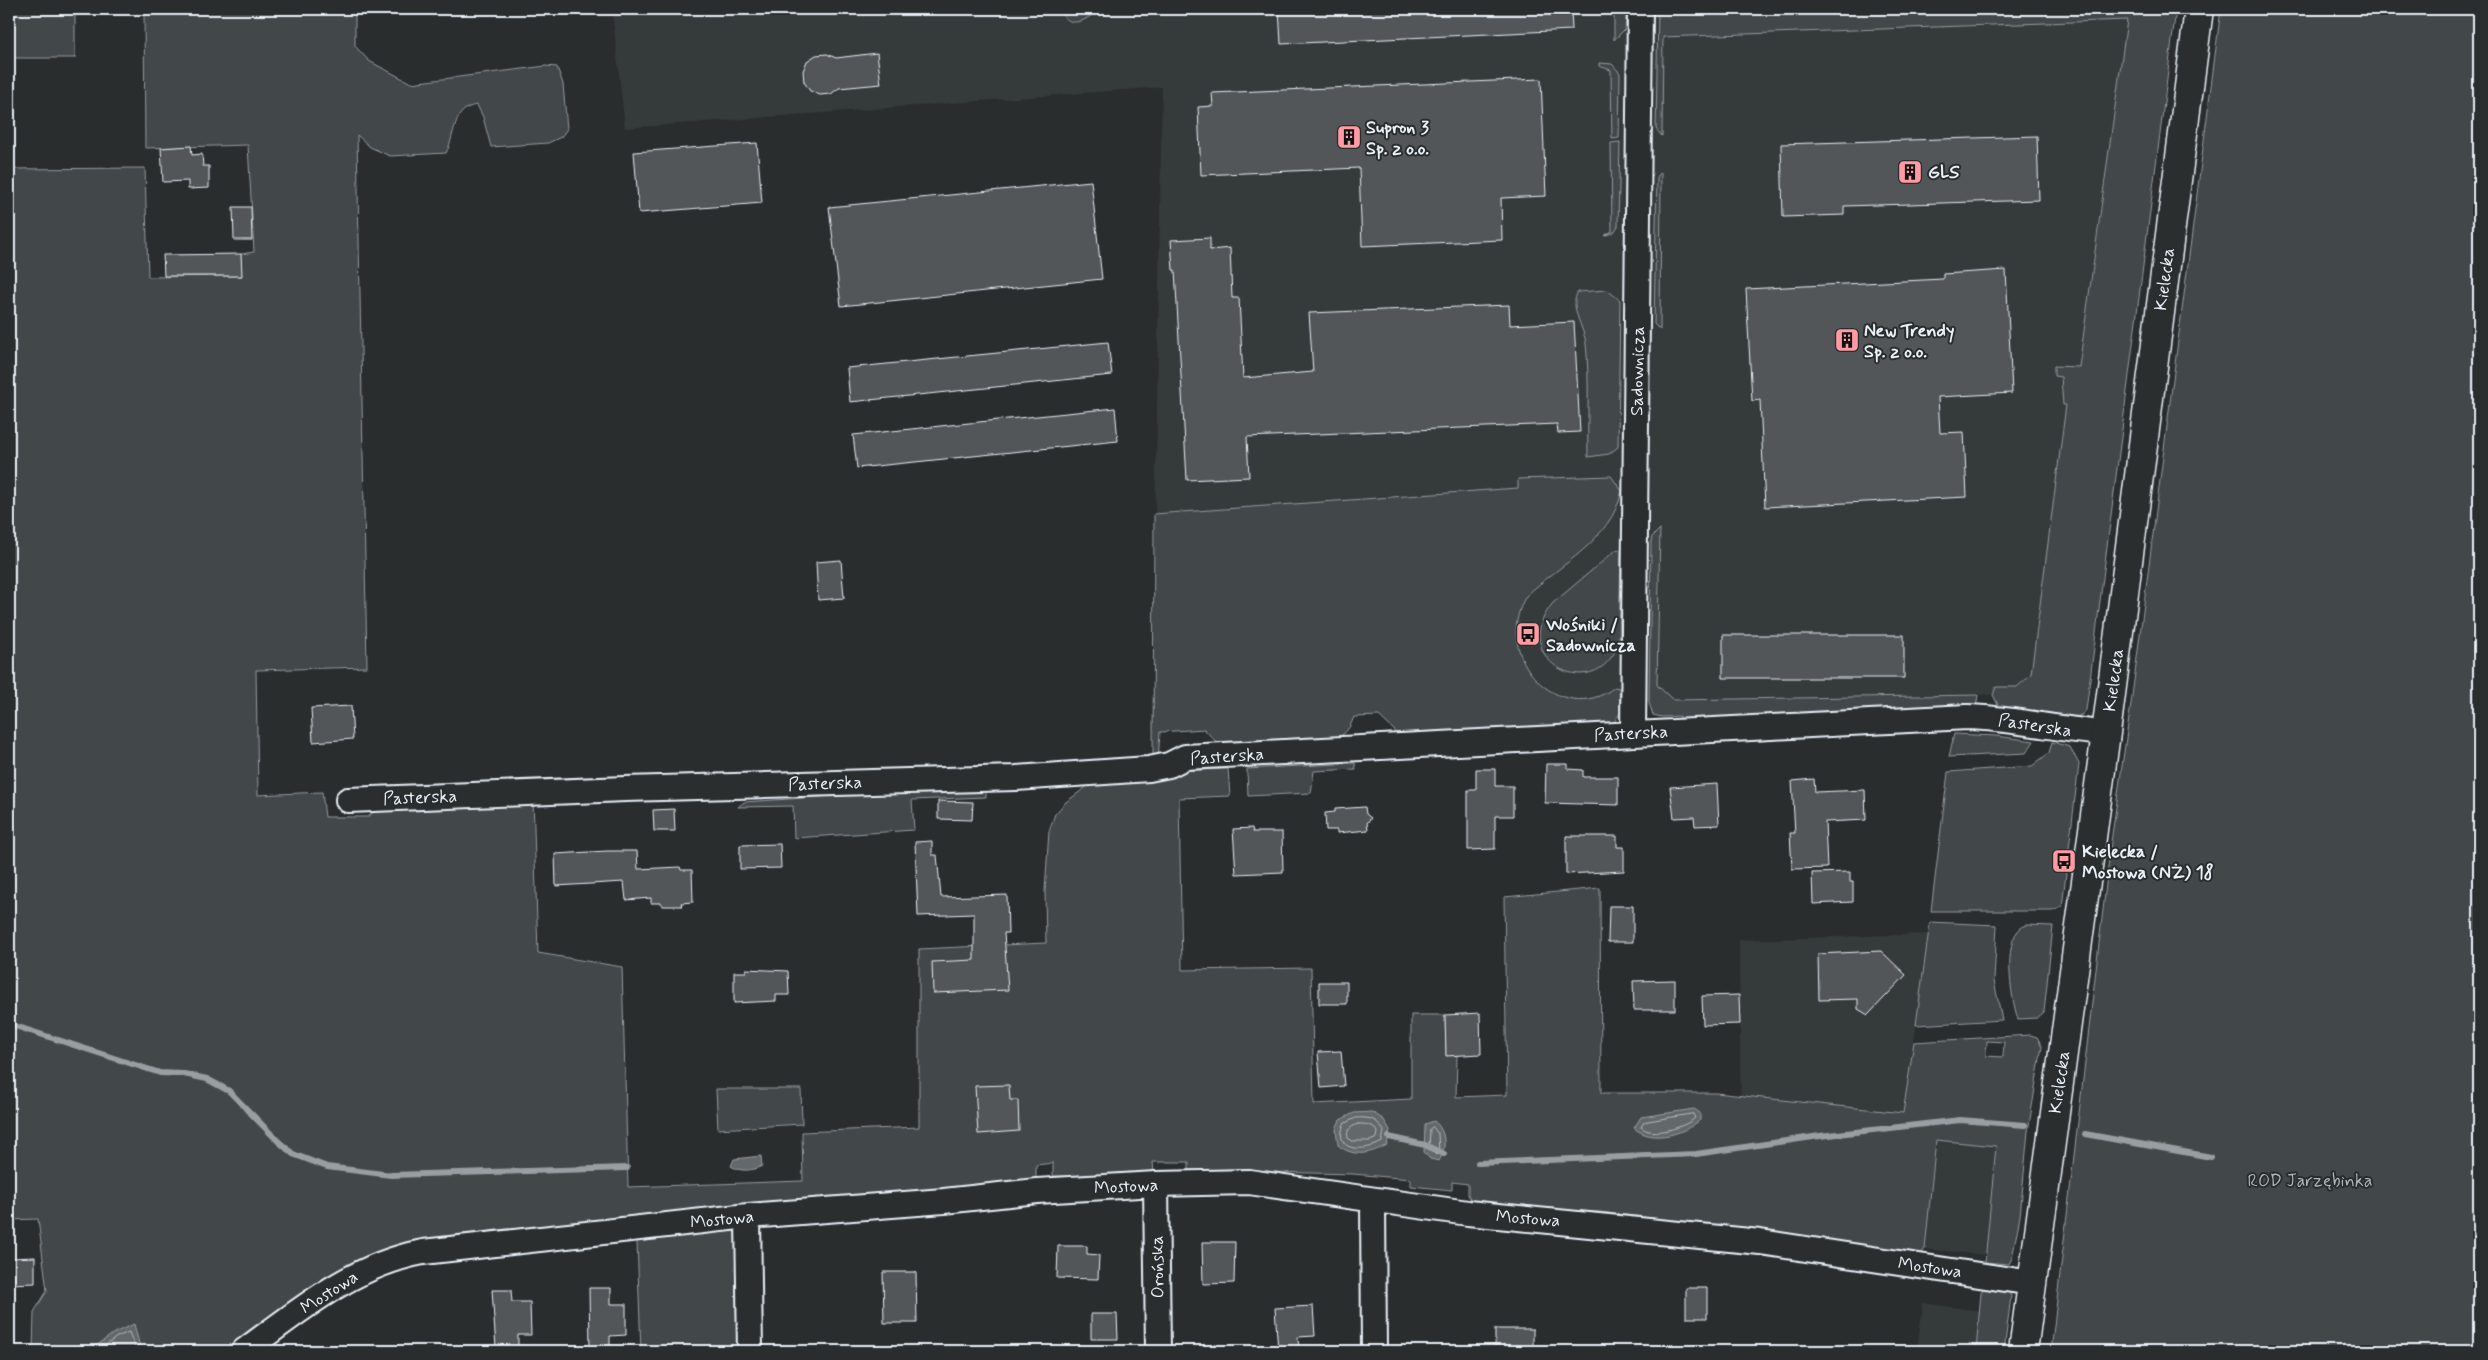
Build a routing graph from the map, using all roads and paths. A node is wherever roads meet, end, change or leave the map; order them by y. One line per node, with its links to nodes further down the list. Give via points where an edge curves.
1 (1640, 9): 3 (street, Sadownicza)
2 (2199, 9): 4 (main road, Kielecka)
3 (1633, 733): 4 (street, Pasterska, via 1967,717); 5 (street, Pasterska, via 1185,757 1169,765 1149,769 1016,778)
4 (2106, 734): 9 (main road, Kielecka)
5 (348, 800)
6 (1156, 1184): 7 (street, Mostowa, via 1249,1182); 8 (street, Mostowa); 12 (street, Orońska)
7 (1373, 1201): 9 (street, Mostowa, via 1760,1242); 13 (street)
8 (748, 1216): 10 (street, Mostowa, via 404,1256 359,1272 337,1284); 11 (street)
9 (2032, 1283): 14 (main road, Kielecka)
10 (244, 1351)
11 (750, 1351)
12 (1158, 1351)
13 (1374, 1351)
14 (2023, 1351)

